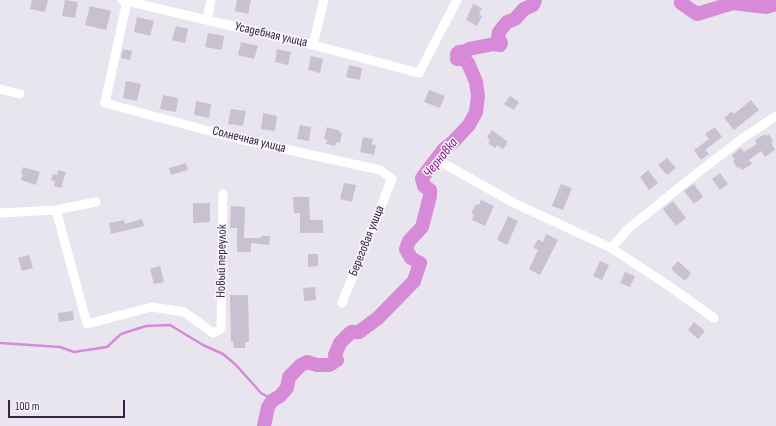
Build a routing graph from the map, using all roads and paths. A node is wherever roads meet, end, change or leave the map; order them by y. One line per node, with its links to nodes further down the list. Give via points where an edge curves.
1 (211, 0): 5 (street)
2 (324, 0): 6 (street)
3 (457, 0): 6 (street, Усадебная улица, via 419,73)
4 (125, 1): 5 (street, Усадебная улица); 11 (street, Солнечная улица, via 105,103 239,139 380,170)
5 (207, 20): 6 (street, Усадебная улица)
6 (313, 45)
7 (0, 89): 8 (street)
8 (20, 94)
9 (776, 116): 16 (street, via 678,187 628,229)
10 (441, 162): 16 (street, via 514,202)
11 (392, 179): 17 (street, Береговая улица)
12 (223, 194): 14 (street, Новый переулок, via 221,329 213,333 184,312 152,307 86,324)
13 (96, 202): 14 (street)
14 (56, 210): 15 (street)
15 (0, 213)
16 (611, 248): 18 (street)
17 (342, 303)
18 (714, 318)

